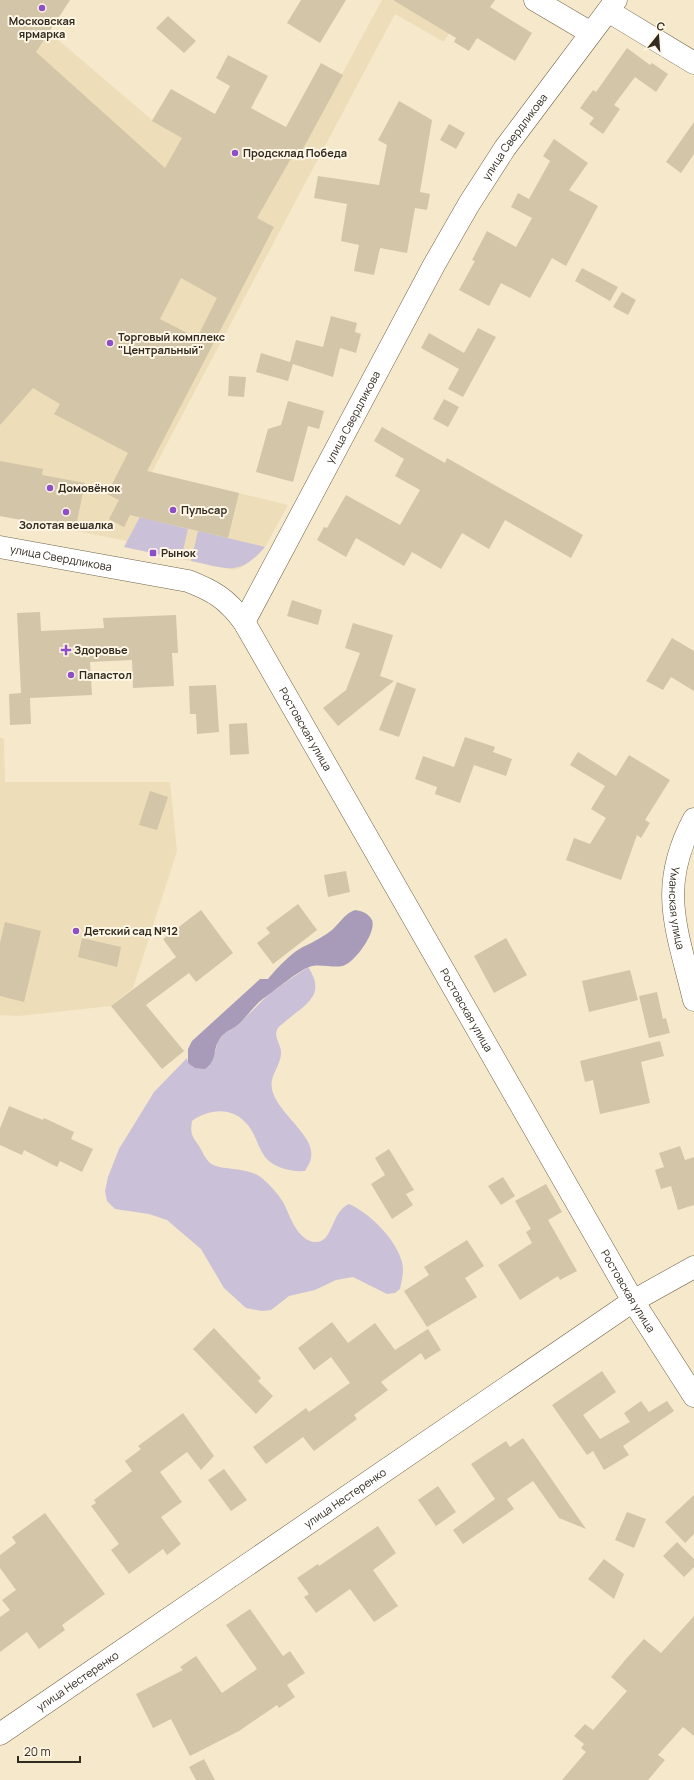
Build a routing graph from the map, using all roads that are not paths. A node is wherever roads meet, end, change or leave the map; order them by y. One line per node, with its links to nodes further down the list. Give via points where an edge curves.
1 (535, 0): 3 (street)
2 (612, 5): 3 (street, улица Свердликова); 4 (street)
3 (591, 34): 6 (street, улица Свердликова, via 505,148 453,231)
4 (694, 63)
5 (0, 546): 6 (street, улица Свердликова, via 188,581 223,598)
6 (244, 622): 10 (street, Ростовская улица)
7 (694, 819): 8 (street, Уманская улица, via 677,858 672,892 674,920)
8 (694, 1000)
9 (694, 1267): 10 (street, улица Нестеренко)
10 (633, 1301): 11 (street, Ростовская улица); 12 (street, улица Нестеренко)
11 (694, 1396)
12 (0, 1734)

